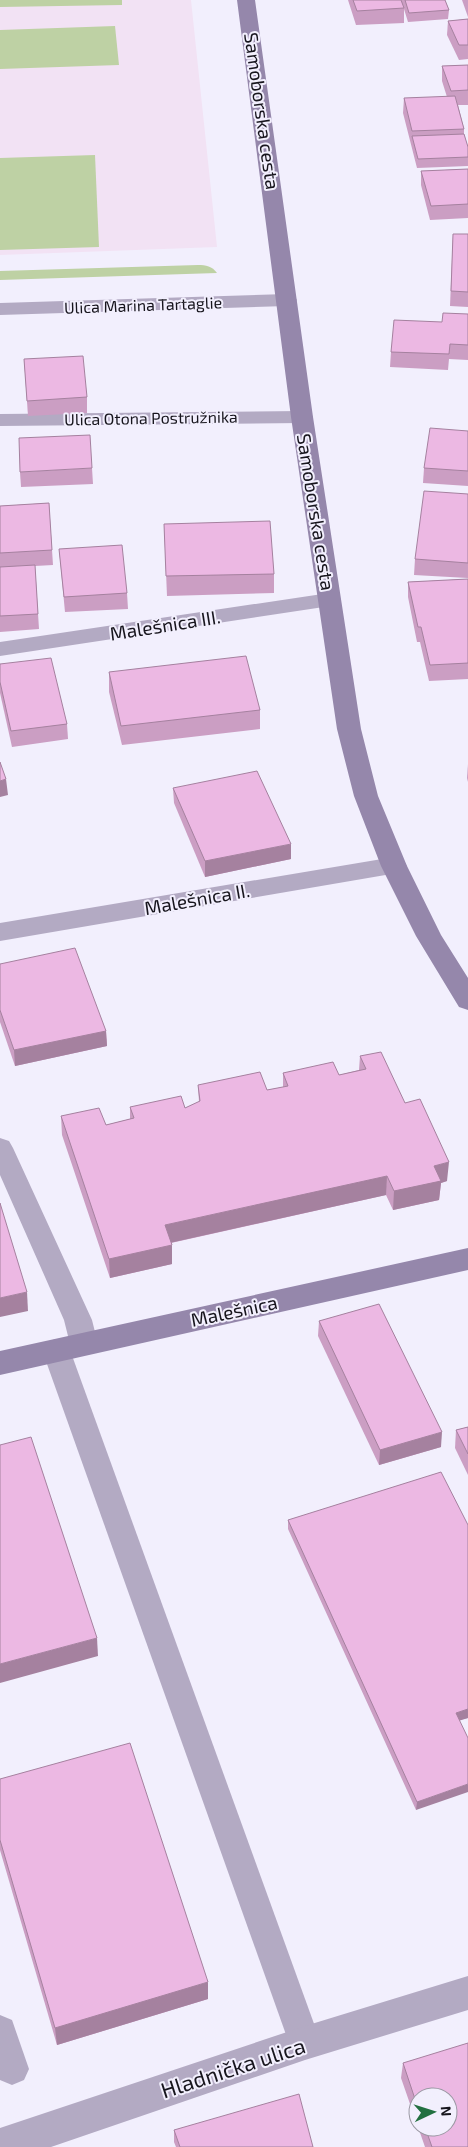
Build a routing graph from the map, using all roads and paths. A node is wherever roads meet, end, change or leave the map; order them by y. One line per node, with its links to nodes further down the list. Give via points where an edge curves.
1 (246, 0): 2 (street, Samoborska cesta)
2 (287, 300): 3 (street, Ulica Marina Tartaglie); 4 (street, Samoborska cesta)
3 (0, 309)
4 (302, 417): 5 (street, Ulica Otona Postružnika); 6 (street, Samoborska cesta)
5 (1, 422)
6 (329, 600): 7 (street, Malešnica III.); 8 (street, Samoborska cesta, via 349,729 366,796)
7 (0, 649)
8 (394, 866): 9 (street, Malešnica II.); 10 (street, Samoborska cesta, via 429,936)
9 (0, 932)
10 (468, 1000)
11 (0, 1148): 13 (lane, via 78,1320)
12 (468, 1259): 13 (street, Malešnica)
13 (70, 1347): 14 (street, Malešnica); 17 (lane)
14 (0, 1363)
15 (468, 1993): 17 (street, Hladnička ulica)
16 (0, 2031): 18 (lane)
17 (305, 2043): 19 (street, Hladnička ulica)
18 (12, 2069)
19 (0, 2146)

